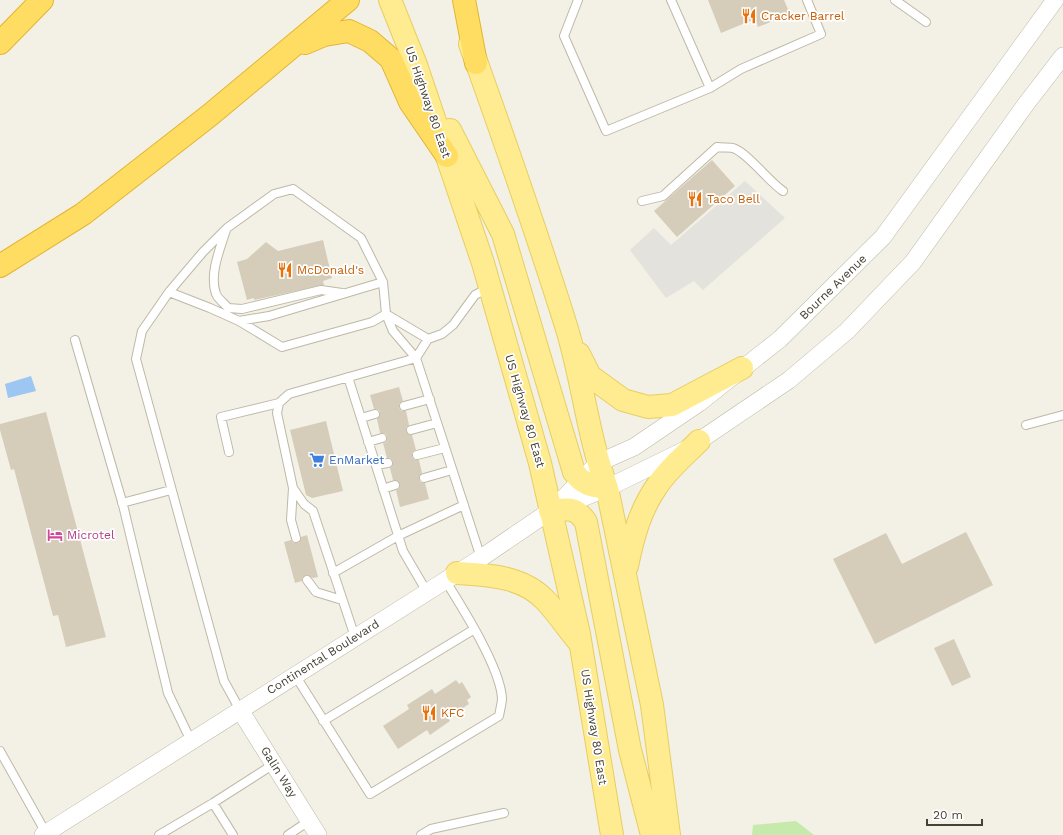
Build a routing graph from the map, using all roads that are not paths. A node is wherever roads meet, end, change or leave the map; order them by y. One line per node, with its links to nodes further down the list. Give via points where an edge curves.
1 (42, 0): 12 (highway)
2 (348, 0): 13 (highway)
3 (390, 0): 16 (main road, US Highway 80 East)
4 (454, 0): 15 (main road)
5 (464, 0): 15 (highway)
6 (578, 0): 17 (lane, via 564,36 606,131)
7 (671, 0): 17 (lane)
8 (807, 0): 17 (lane, via 821,34 741,69)
9 (895, 0): 11 (lane)
10 (1055, 0): 33 (street, Bourne Avenue, via 883,238 780,339)
11 (926, 22)
12 (0, 43)
13 (291, 49): 18 (highway, via 324,34 349,31 370,41 391,59 410,102); 22 (highway, via 84,214)
14 (1063, 56): 45 (street, via 1021,110 913,262 847,331 795,375)
15 (476, 63): 29 (main road)
16 (416, 65): 18 (main road, US Highway 80 East); 55 (main road, via 503,234 574,472)
17 (710, 88)
18 (447, 156): 24 (main road, US Highway 80 East)
19 (783, 191): 20 (lane, via 733,148 717,147 663,196)
20 (642, 201)
21 (227, 228): 23 (lane, via 274,194 294,189 361,238); 25 (lane); 26 (lane, via 216,261 214,285 217,295 228,308 242,309 320,290)
22 (0, 266)
23 (383, 282): 26 (lane); 27 (lane)
24 (490, 286): 30 (lane, via 475,296 453,325 442,334); 63 (main road, US Highway 80 East, via 540,463)
25 (169, 292): 28 (lane); 60 (lane, via 142,331 136,358)
26 (346, 293): 28 (lane, via 269,316)
27 (386, 314): 28 (lane, via 372,322 282,347); 30 (lane); 32 (lane, via 393,331)
28 (239, 321)
29 (567, 331): 33 (main road, via 590,376 623,400 648,408 672,405); 51 (main road)
30 (428, 339): 32 (lane)
31 (76, 340): 61 (lane)
32 (416, 358): 34 (lane); 35 (lane)
33 (742, 368): 51 (street, Bourne Avenue, via 699,403 634,447)
34 (348, 377): 36 (lane, via 289,394); 40 (lane)
35 (430, 399): 37 (lane); 41 (lane)
36 (279, 403): 48 (lane, via 221,416); 57 (lane, via 278,413)
37 (404, 406)
38 (375, 414): 40 (lane)
39 (1063, 414): 42 (lane)
40 (361, 418): 46 (lane)
41 (437, 423): 43 (lane); 47 (lane)
42 (1026, 425)
43 (411, 430)
44 (382, 438): 46 (lane)
45 (699, 441): 58 (street); 68 (main road, via 657,485 633,534)
46 (368, 442): 52 (lane)
47 (446, 448): 49 (lane); 53 (lane)
48 (229, 452)
49 (418, 455)
50 (388, 462): 52 (lane)
51 (598, 463): 55 (street, Bourne Avenue); 58 (main road)
52 (376, 466): 59 (lane)
53 (452, 470): 54 (lane); 62 (lane)
54 (424, 478)
55 (580, 481): 58 (main road); 63 (street, Bourne Avenue)
56 (395, 485): 59 (lane)
57 (293, 488): 65 (lane, via 291,520); 67 (lane, via 304,504 313,511)
58 (607, 488): 63 (street, Continental Boulevard); 68 (main road)
59 (383, 489): 64 (lane)
60 (171, 490): 61 (lane); 77 (lane, via 224,681)
61 (122, 503): 79 (lane, via 168,693)
62 (464, 505): 64 (lane); 66 (lane)
63 (550, 511): 66 (street, Continental Boulevard); 75 (main road, US Highway 80 East); 91 (main road, via 570,509 579,512 586,522 630,750)
64 (398, 536): 67 (lane); 71 (lane, via 403,551)
65 (296, 538)
66 (481, 558): 69 (street, Continental Boulevard)
67 (333, 573): 72 (lane)
68 (625, 575): 92 (main road, via 652,705)
69 (451, 577): 71 (street, Continental Boulevard); 73 (lane, via 460,604); 75 (main road, via 496,575 523,583 546,600)
70 (307, 580): 72 (lane, via 316,592)
71 (427, 592): 74 (street, Continental Boulevard)
72 (342, 600): 74 (lane)
73 (473, 630): 78 (lane); 78 (lane, via 496,674 502,698 499,716 370,794)
74 (355, 637): 76 (street, Continental Boulevard)
75 (581, 645): 90 (main road, US Highway 80 East)
76 (295, 675): 77 (street, Continental Boulevard); 78 (lane)
77 (240, 710): 79 (street, Continental Boulevard); 81 (street, Galin Way)
78 (323, 721)
79 (191, 741): 85 (street, Continental Boulevard)
80 (0, 751): 85 (lane)
81 (274, 764): 82 (lane); 84 (street, Galin Way)
82 (213, 802): 86 (lane); 87 (lane)
83 (504, 813): 89 (lane, via 431,829)
84 (314, 828): 88 (lane)
85 (44, 834)
86 (159, 835)
87 (233, 835)
88 (288, 835)
89 (421, 835)
90 (612, 835)
91 (652, 835)
92 (669, 835)

